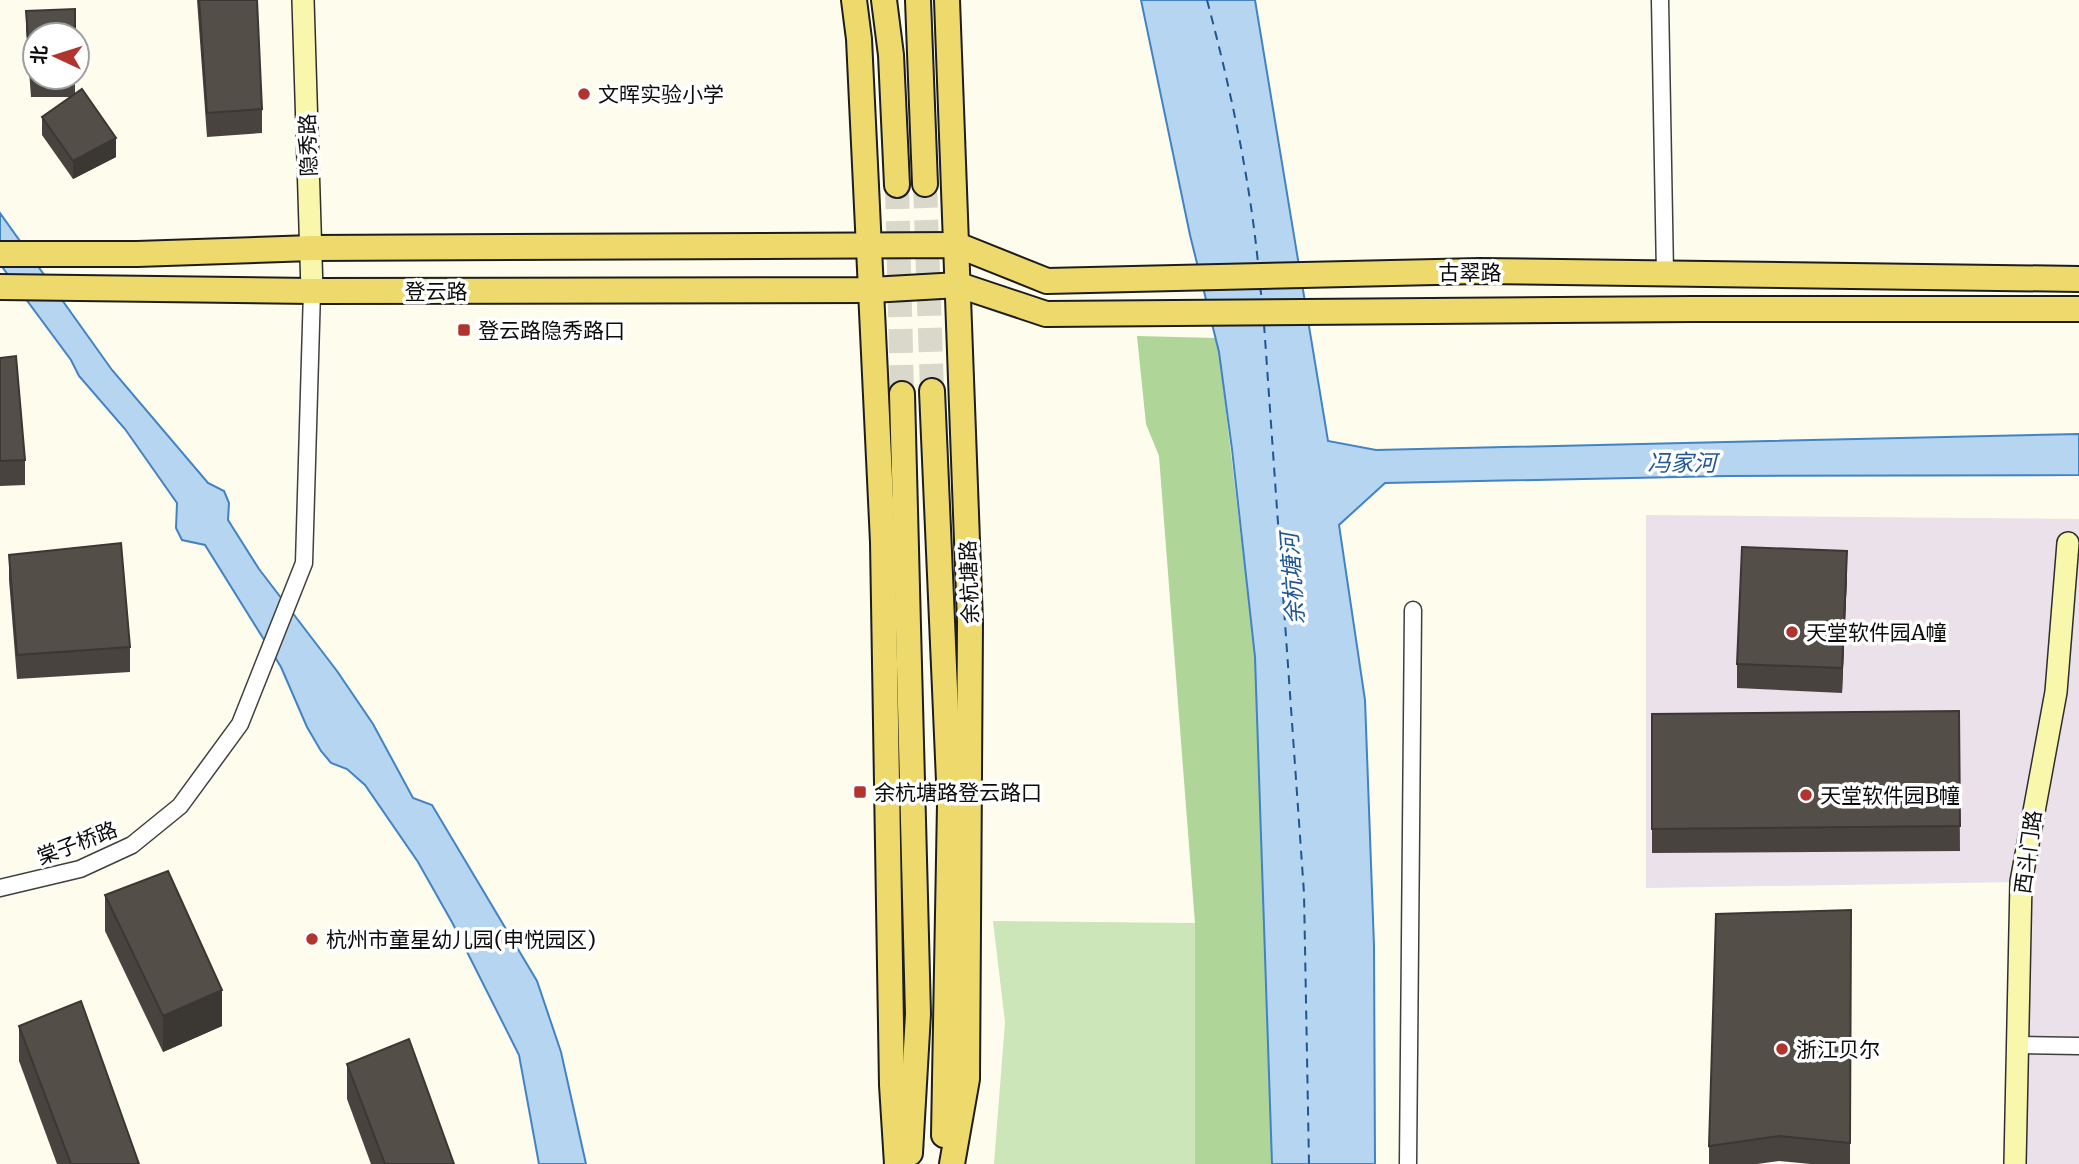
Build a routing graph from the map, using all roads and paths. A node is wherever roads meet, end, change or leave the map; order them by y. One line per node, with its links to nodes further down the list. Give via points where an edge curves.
1 (303, 0): 11 (street, 隐秀路)
2 (854, 0): 10 (main road)
3 (884, 0): 8 (main road)
4 (918, 0): 7 (main road)
5 (947, 0): 9 (main road, 余杭塘路)
6 (1660, 0): 13 (street)
7 (925, 184)
8 (897, 185)
9 (957, 245): 10 (main road, 古翠路); 13 (main road, 古翠路, via 1047,281 1480,271); 15 (main road, 余杭塘路)
10 (869, 246): 11 (main road, 登云路); 17 (main road)
11 (312, 248): 12 (main road, 登云路); 18 (street, 隐秀路)
12 (0, 254)
13 (1665, 274): 14 (main road, 古翠路)
14 (2079, 279)
15 (959, 285): 17 (main road, 古翠路); 19 (main road, 古翠路, via 1046,314); 31 (main road, 余杭塘路, via 971,622 970,807 967,1079)
16 (3, 287): 18 (main road, 登云路)
17 (871, 290): 18 (main road, 登云路); 28 (main road, via 883,542)
18 (312, 291): 25 (street, 棠子桥路, via 304,564 240,724 180,806 132,845 80,869)
19 (2079, 309)
20 (932, 391): 30 (main road, 余杭塘路, via 950,804)
21 (902, 394): 29 (main road, via 918,1014)
22 (2068, 543): 23 (street, 西斗门路)
23 (2072, 578): 26 (street, 西斗门路, via 2021,882)
24 (1413, 610): 32 (street)
25 (0, 888)
26 (2017, 1045): 27 (street); 33 (street, 西斗门路)
27 (2079, 1046)
28 (897, 1164)
29 (909, 1164)
30 (944, 1164)
31 (952, 1164)
32 (1408, 1164)
33 (2015, 1164)

